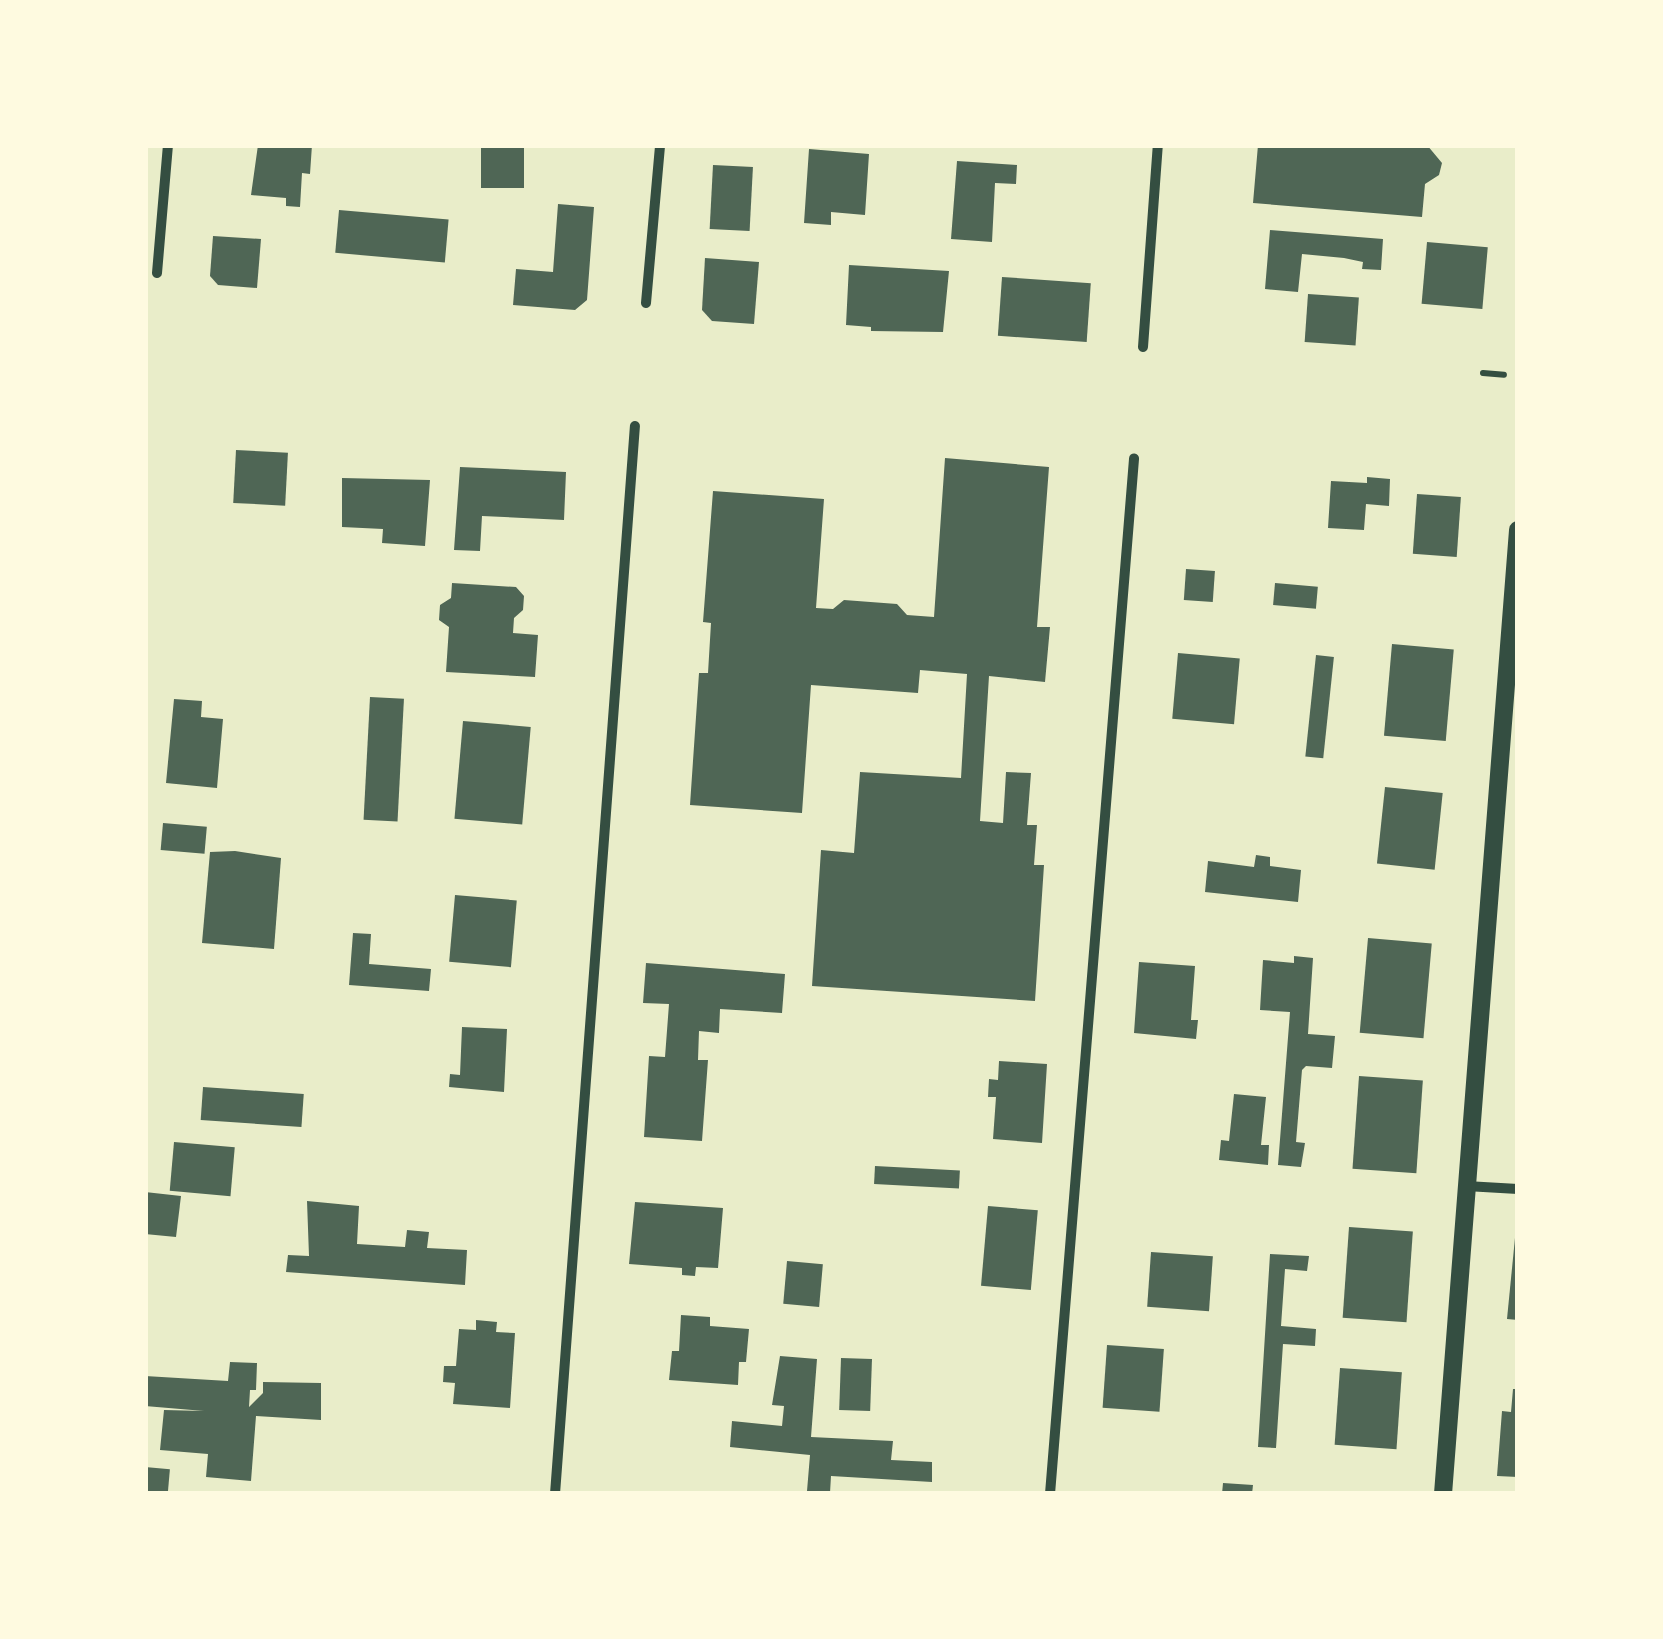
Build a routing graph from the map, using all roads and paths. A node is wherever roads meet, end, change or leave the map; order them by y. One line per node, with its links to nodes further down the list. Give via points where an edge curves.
1 (168, 145): 4 (street)
2 (660, 145): 5 (street)
3 (1158, 145): 6 (street)
4 (156, 273)
5 (646, 303)
6 (1143, 347)
7 (1482, 373): 8 (path)
8 (1504, 375)
9 (635, 426): 14 (street)
10 (1134, 458): 15 (street)
11 (1518, 530): 12 (street)
12 (1466, 1186): 13 (street); 16 (street)
13 (1518, 1190)
14 (555, 1494)
15 (1050, 1494)
16 (1442, 1494)

